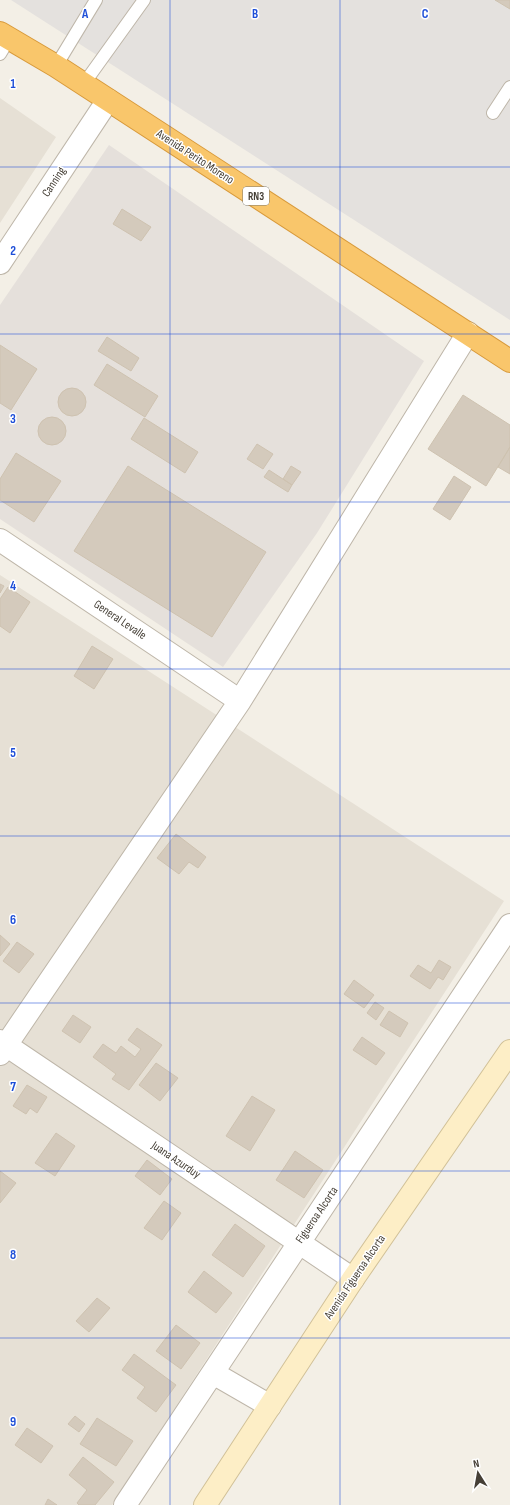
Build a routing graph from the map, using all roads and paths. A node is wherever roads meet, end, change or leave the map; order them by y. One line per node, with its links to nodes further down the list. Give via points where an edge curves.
1 (96, 0): 4 (lane)
2 (144, 0): 5 (lane)
3 (3, 42): 4 (highway, Avenida Perito Moreno / RN3)
4 (56, 66): 5 (highway, Avenida Perito Moreno / RN3)
5 (83, 85): 7 (highway, Avenida Perito Moreno / RN3)
6 (510, 87): 8 (lane)
7 (108, 100): 9 (street, Canning); 10 (highway, Avenida Perito Moreno / RN3)
8 (493, 113)
9 (0, 263)
10 (468, 333): 11 (highway, Avenida Perito Moreno / RN3); 13 (street)
11 (510, 361)
12 (0, 540): 13 (street, General Levalle)
13 (240, 701): 15 (street)
14 (510, 925): 17 (street, Figueroa Alcorta)
15 (2, 1046): 17 (street, Juana Azurduy)
16 (510, 1051): 18 (main road, Avenida Figueroa Alcorta)
17 (299, 1243): 18 (street, Juana Azurduy); 19 (street, Figueroa Alcorta)
18 (353, 1279): 20 (main road, Avenida Figueroa Alcorta)
19 (213, 1372): 20 (street); 21 (street, Figueroa Alcorta)
20 (270, 1406): 22 (main road, Avenida Figueroa Alcorta)
21 (125, 1505)
22 (205, 1505)

